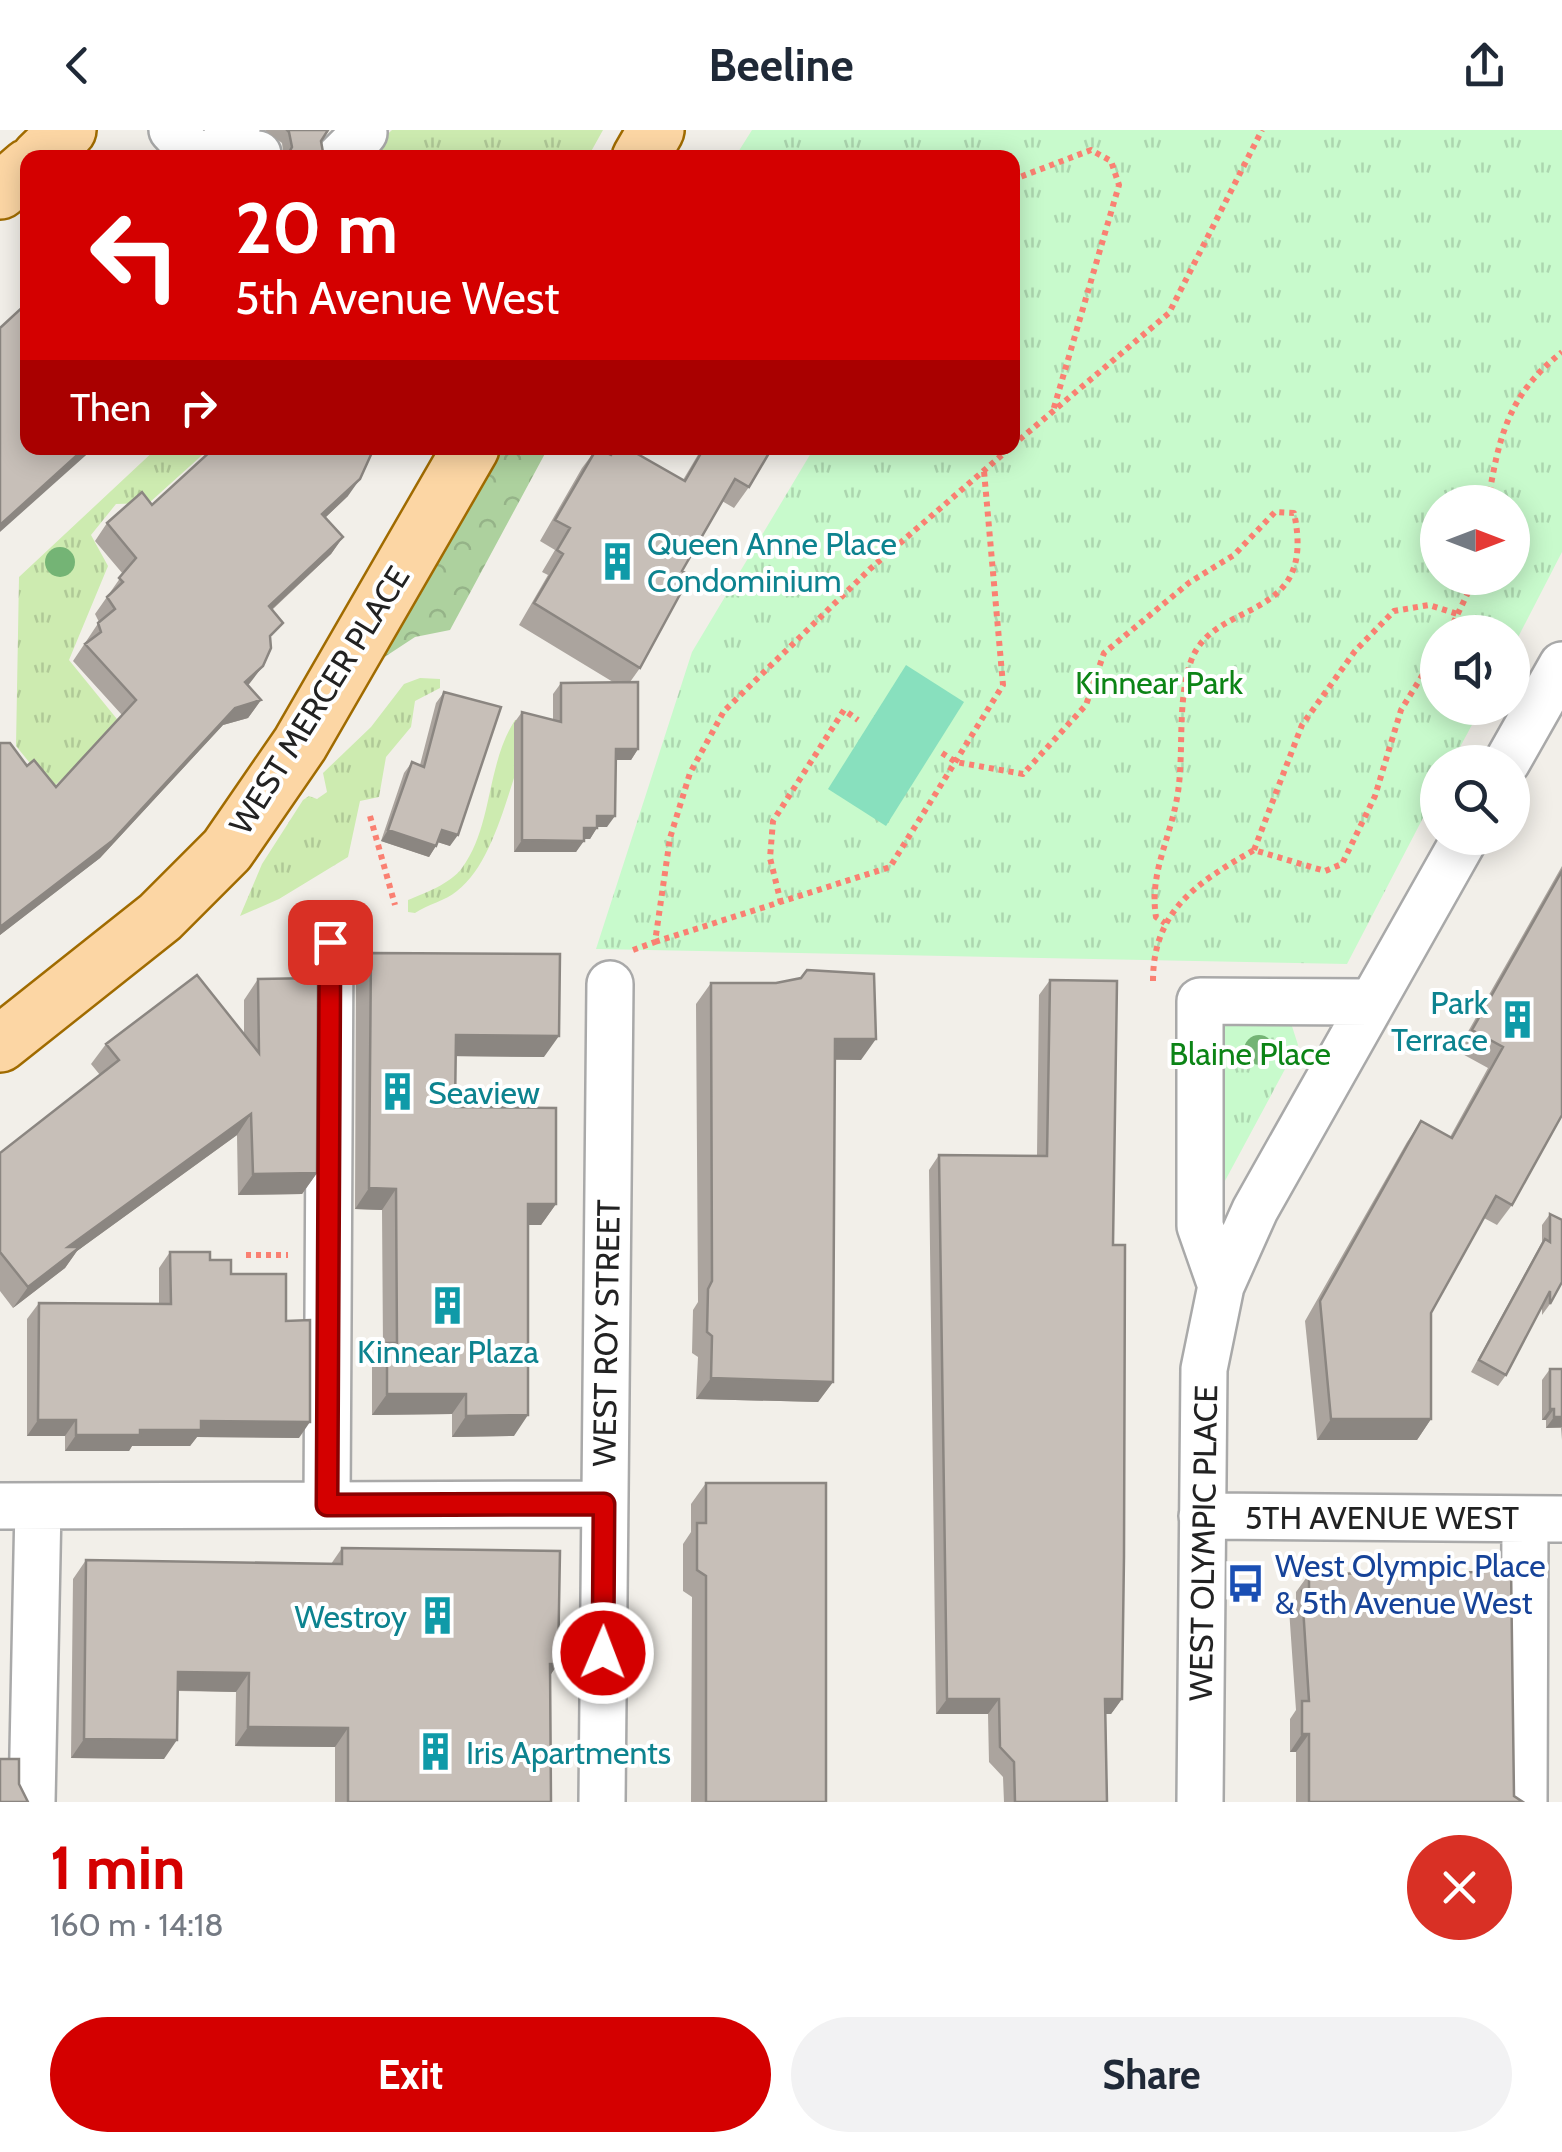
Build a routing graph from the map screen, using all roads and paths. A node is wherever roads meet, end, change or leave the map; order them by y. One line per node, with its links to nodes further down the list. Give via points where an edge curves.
1 (68, 130): 4 (main road)
2 (172, 130): 5 (street)
3 (1262, 130): 10 (path, via 1169,314)
4 (47, 150)
5 (191, 150)
6 (20, 174): 8 (main road)
7 (1020, 177): 10 (path, via 1091,150 1111,161 1119,185)
8 (0, 191)
9 (1562, 352): 15 (path, via 1529,379 1514,405)
10 (1053, 412): 11 (path)
11 (1020, 440)
12 (467, 455): 35 (main road, WEST MERCER PLACE, via 300,744 227,850 160,917)
13 (1002, 455): 14 (path)
14 (984, 470): 23 (path, via 1003,685); 31 (path, via 724,711 690,773 670,838)
15 (1493, 485)
16 (1468, 595): 17 (path)
17 (1460, 615): 25 (path, via 1429,605 1394,611 1355,652 1302,724)
18 (1420, 679): 25 (path, via 1401,710 1375,796 1342,864 1325,871)
19 (1557, 685): 21 (street)
20 (858, 720): 27 (path, via 844,710 773,822 770,858)
21 (1518, 745)
22 (942, 753): 23 (path)
23 (956, 762): 27 (path, via 890,867); 29 (path, via 1023,774 1036,765 1086,705 1104,653 1234,554 1276,512 1294,512 1294,566 1276,598 1226,626 1192,659 1178,798 1153,901 1156,917)
24 (370, 816): 28 (path)
25 (1254, 850): 29 (path, via 1182,900)
26 (1454, 855): 34 (street, WEST OLYMPIC PLACE)
27 (782, 903): 31 (path)
28 (395, 904)
29 (1165, 923): 32 (path, via 1153,951)
30 (330, 942): 40 (street)
31 (655, 942): 33 (path, via 635,946)
32 (1153, 981)
33 (610, 984): 39 (street, WEST ROY STREET)
34 (1372, 1002): 38 (street, WEST OLYMPIC PLACE, via 1248,1222); 38 (street, via 1200,1001 1200,1226)
35 (0, 1044)
36 (298, 1255): 37 (path)
37 (246, 1256)
38 (1221, 1286): 42 (street, WEST OLYMPIC PLACE, via 1204,1369)
39 (604, 1504): 40 (street); 45 (street, WEST ROY STREET)
40 (327, 1505): 41 (street)
41 (19, 1506): 44 (street)
42 (1202, 1516): 43 (street, 5TH AVENUE WEST); 46 (street, WEST OLYMPIC PLACE)
43 (1544, 1519): 47 (street)
44 (32, 1802)
45 (602, 1802)
46 (1200, 1802)
47 (1524, 1802)

